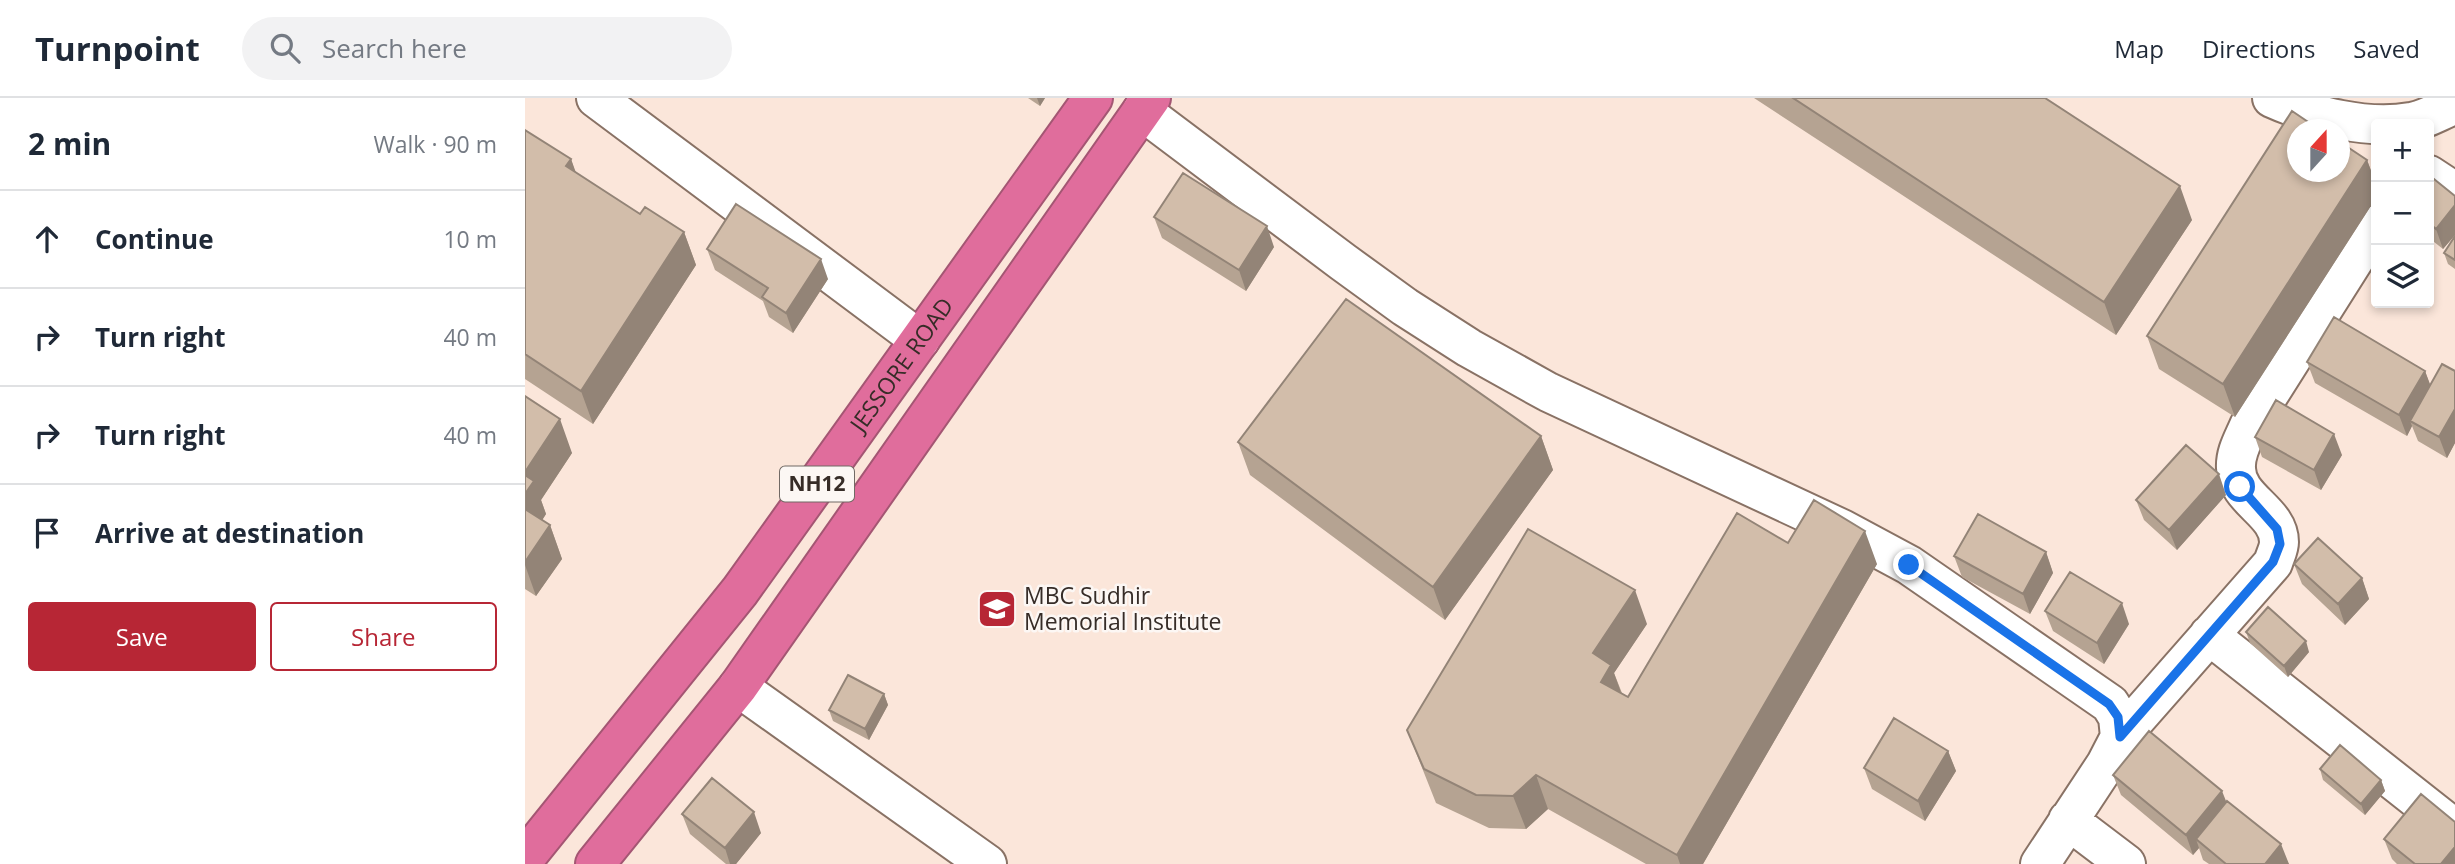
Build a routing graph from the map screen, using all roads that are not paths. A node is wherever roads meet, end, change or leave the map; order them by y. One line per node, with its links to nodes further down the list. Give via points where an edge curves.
1 (596, 98): 10 (street)
2 (1093, 98): 10 (highway, JESSORE ROAD / NH12)
3 (2272, 98): 5 (street, via 2361,125 2412,122)
4 (1146, 105): 12 (highway, NH12); 13 (street, via 1353,270 1469,348 1548,392 1909,565 2109,704 2118,717)
5 (2453, 105): 6 (street)
6 (2434, 135)
7 (2434, 178): 8 (street)
8 (2455, 192)
9 (2371, 233): 11 (street, via 2238,450 2235,470 2240,487 2277,529 2280,544 2273,562)
10 (920, 340): 16 (highway, JESSORE ROAD / NH12, via 740,591)
11 (2209, 635): 13 (street); 15 (street)
12 (738, 687): 17 (highway, NH12); 18 (street)
13 (2120, 737): 14 (street)
14 (2068, 820): 19 (street); 20 (street)
15 (2455, 828)
16 (525, 858)
17 (595, 864)
18 (987, 864)
19 (2040, 864)
20 (2126, 864)

